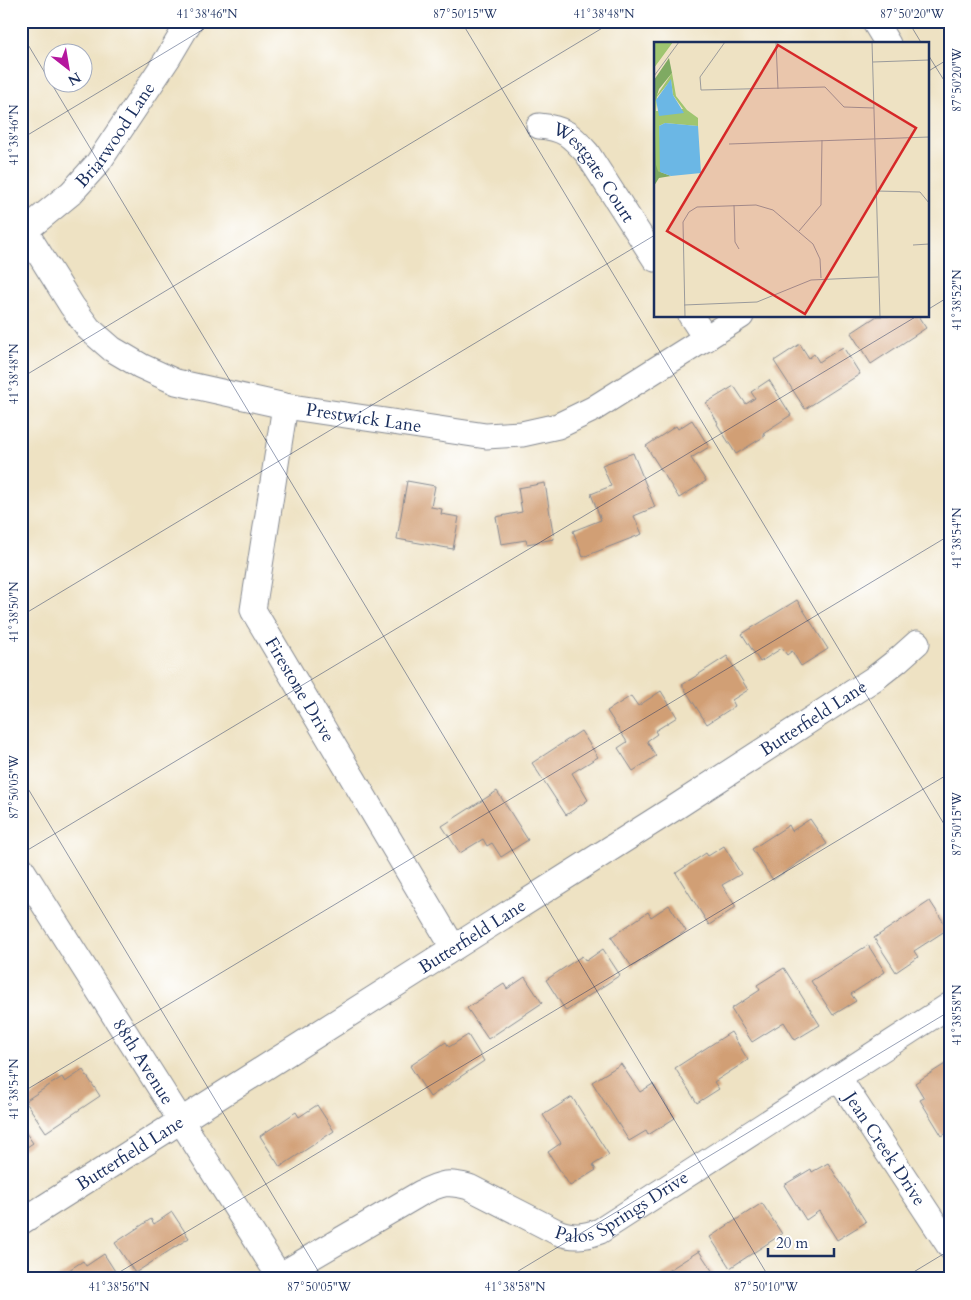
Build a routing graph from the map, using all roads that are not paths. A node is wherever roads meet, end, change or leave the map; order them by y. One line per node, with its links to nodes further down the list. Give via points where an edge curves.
1 (190, 21): 5 (street, Briarwood Lane, via 98,163 71,193)
2 (874, 21): 3 (street)
3 (887, 42)
4 (539, 126): 6 (street, Westgate Court, via 563,130 587,153)
5 (23, 233): 10 (street, Prestwick Lane, via 89,329 112,349 176,382)
6 (654, 257)
7 (692, 318): 9 (street)
8 (738, 318): 9 (street, Prestwick Lane)
9 (706, 339): 10 (street, Prestwick Lane, via 593,409 558,426 522,434 486,436)
10 (285, 406): 13 (street, Firestone Drive, via 253,610)
11 (917, 643): 13 (street, Butterfield Lane, via 874,678)
12 (21, 868): 16 (street, 88th Avenue)
13 (453, 947): 16 (street, Butterfield Lane)
14 (950, 1005): 15 (street, Palos Springs Drive)
15 (838, 1077): 18 (street, Jean Creek Drive); 19 (street, Palos Springs Drive, via 600,1231 587,1236 570,1237 557,1232 469,1187 439,1184)
16 (181, 1121): 17 (street, Butterfield Lane); 19 (street, 88th Avenue)
17 (21, 1222)
18 (950, 1247)
19 (280, 1278)

